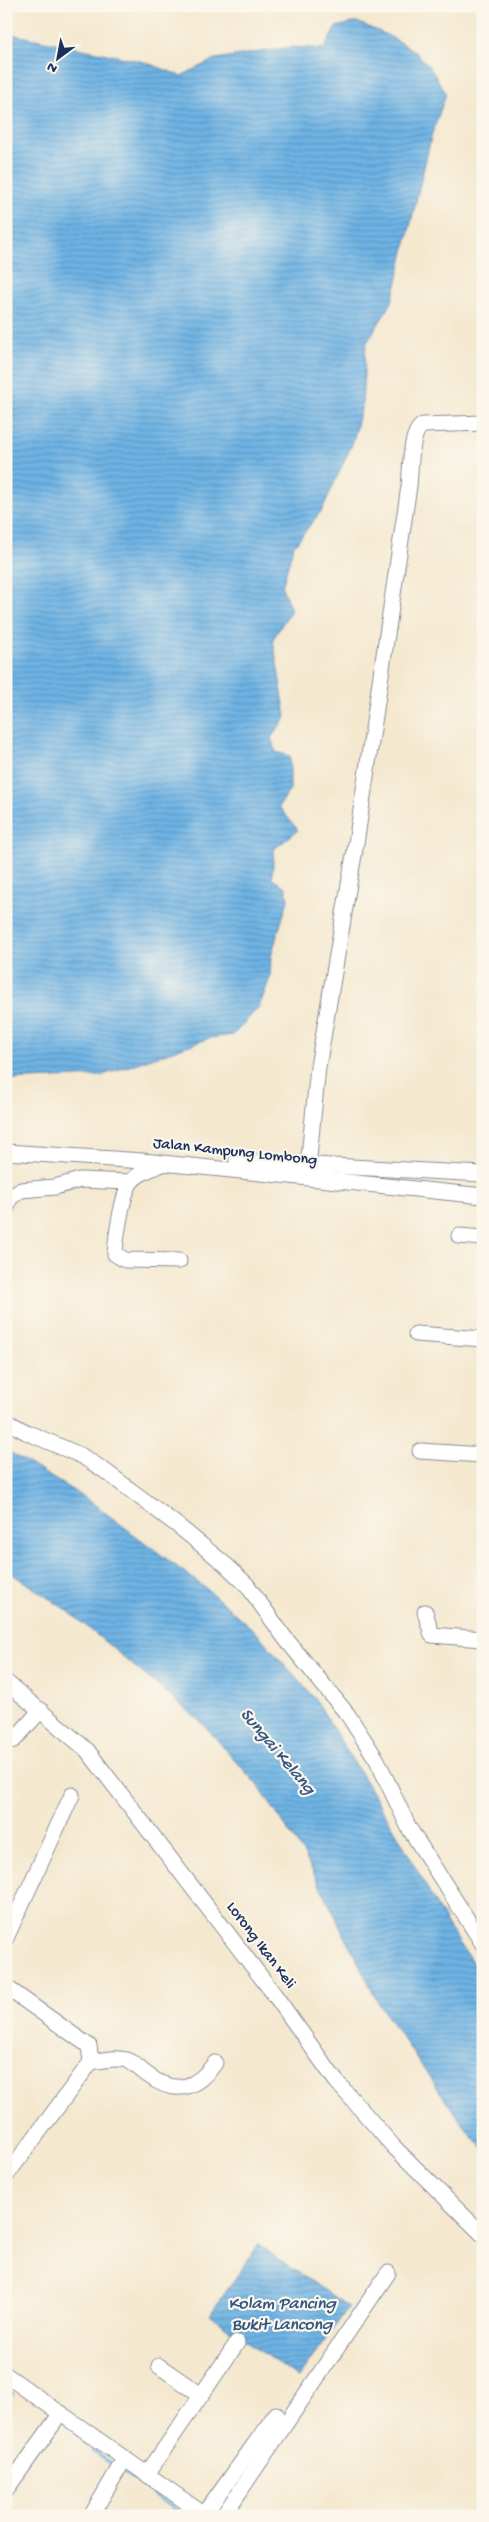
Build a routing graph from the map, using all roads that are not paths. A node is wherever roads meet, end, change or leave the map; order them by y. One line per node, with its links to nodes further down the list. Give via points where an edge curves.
1 (483, 423): 5 (street, via 423,425 418,427 414,437 410,486 358,837 318,1067)
2 (6, 1152): 3 (street)
3 (143, 1161): 4 (street, Jalan Kampung Lombong); 5 (street, Jalan Kampung Lombong, via 180,1158)
4 (164, 1164): 5 (street, Jalan Kampung Lombong); 7 (street, via 143,1172)
5 (308, 1171): 6 (street, Jalan Kampung Lombong); 8 (street, Jalan Kampung Lombong)
6 (483, 1174)
7 (130, 1182): 9 (street, via 80,1180 55,1187 21,1190 10,1198); 12 (street, via 116,1230 115,1254 125,1260)
8 (483, 1196)
9 (6, 1209)
10 (459, 1236): 11 (street)
11 (483, 1238)
12 (179, 1261)
13 (416, 1334): 14 (street)
14 (483, 1339)
15 (6, 1421): 25 (street, via 98,1466 177,1525 247,1585 285,1638 348,1715 377,1760 409,1828)
16 (420, 1451): 17 (street)
17 (483, 1455)
18 (425, 1612): 19 (street, via 432,1635)
19 (483, 1639)
20 (6, 1682): 21 (street, Lorong Ikan Keli)
21 (41, 1710): 22 (street, via 14,1740); 30 (street, Lorong Ikan Keli, via 87,1750 274,1994 336,2081 393,2146)
22 (6, 1741)
23 (72, 1795): 24 (street)
24 (6, 1938)
25 (483, 1944)
26 (6, 1987): 27 (street, via 89,2046)
27 (92, 2062): 28 (street, via 127,2060 169,2087 195,2084); 29 (street)
28 (215, 2063)
29 (6, 2176)
30 (483, 2235)
31 (388, 2272): 43 (street)
32 (236, 2343): 35 (street)
33 (159, 2366): 35 (street)
34 (6, 2374): 36 (street)
35 (201, 2395): 39 (street)
36 (61, 2413): 38 (street); 40 (street)
37 (276, 2414): 41 (street)
38 (125, 2458): 39 (street); 42 (street)
39 (147, 2474): 41 (street)
40 (6, 2490)
41 (205, 2515)
42 (91, 2516)
43 (224, 2516)

